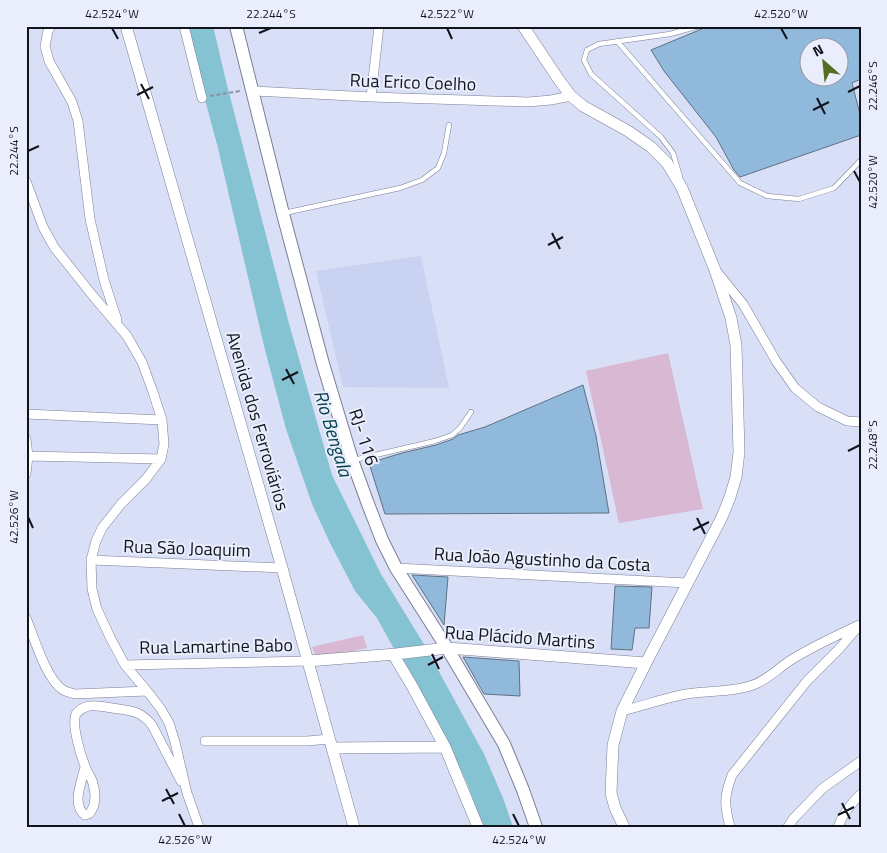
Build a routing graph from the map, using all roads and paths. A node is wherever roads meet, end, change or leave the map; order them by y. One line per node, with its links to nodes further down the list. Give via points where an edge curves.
1 (51, 26): 20 (street, via 45,46 78,121 90,219)
2 (126, 26): 31 (main road, Avenida dos Ferroviários)
3 (184, 26): 12 (street)
4 (236, 26): 10 (main road, RJ- 116)
5 (379, 26): 13 (street)
6 (523, 26): 11 (main road)
7 (699, 26): 8 (lane, via 670,34)
8 (617, 41): 15 (lane, via 740,183 767,196 799,199 834,188); 17 (lane, via 587,50 584,60 591,74 661,137 673,153)
9 (238, 91): 12 (path)
10 (252, 91): 13 (street, Rua Erico Coelho); 18 (main road, RJ- 116)
11 (572, 96): 13 (street, Rua Erico Coelho, via 528,102); 17 (main road, via 651,147 667,163)
12 (203, 97)
13 (371, 97)
14 (449, 125): 18 (lane, via 438,168 422,180 400,188)
15 (861, 160)
16 (26, 181): 20 (street, via 42,227 54,247)
17 (682, 188): 19 (main road)
18 (282, 214): 28 (main road, RJ- 116)
19 (715, 270): 24 (street, via 743,304 776,361 796,388 818,407 847,421); 33 (main road, via 736,345 739,452 730,497)
20 (118, 326): 23 (street, via 142,362)
21 (471, 412): 28 (lane, via 452,435)
22 (26, 414): 23 (street)
23 (162, 420): 27 (street, via 164,444)
24 (861, 422)
25 (26, 439): 26 (street)
26 (28, 456): 27 (street); 29 (street)
27 (161, 459): 30 (street, via 102,528)
28 (352, 460): 32 (main road, RJ- 116)
29 (26, 474)
30 (91, 560): 31 (street, Rua São Joaquim); 40 (street, via 92,589 97,609)
31 (282, 568): 38 (main road, Avenida dos Ferroviários)
32 (396, 568): 33 (street, Rua João Agustinho da Costa); 36 (main road, RJ- 116)
33 (687, 583): 39 (main road)
34 (26, 618): 41 (street, via 47,670 65,691 74,694)
35 (860, 624): 42 (street, via 797,656 755,685 680,695); 55 (street, via 807,681 732,775 726,793)
36 (441, 649): 37 (main road, Rua Plácido Martins); 39 (main road, Rua Plácido Martins); 53 (main road, RJ- 116, via 504,744)
37 (394, 654): 38 (main road, Rua Plácido Martins); 45 (main road)
38 (308, 661): 40 (street, Rua Lamartine Babo); 44 (main road, Avenida dos Ferroviários)
39 (646, 663): 42 (main road)
40 (125, 664): 41 (street)
41 (147, 691): 48 (street, via 169,723)
42 (622, 711): 54 (main road, via 613,745 611,793 614,808)
43 (205, 741): 44 (street)
44 (331, 743): 45 (main road); 51 (main road, Avenida dos Ferroviários)
45 (445, 748): 52 (main road)
46 (861, 761): 56 (street, via 823,788)
47 (85, 767): 48 (street, via 76,736 76,714 91,706 133,711 152,725)
48 (186, 793): 50 (street)
49 (861, 794): 57 (street, via 849,806)
50 (199, 827)
51 (354, 827)
52 (478, 827)
53 (536, 827)
54 (624, 827)
55 (730, 827)
56 (788, 827)
57 (838, 827)

